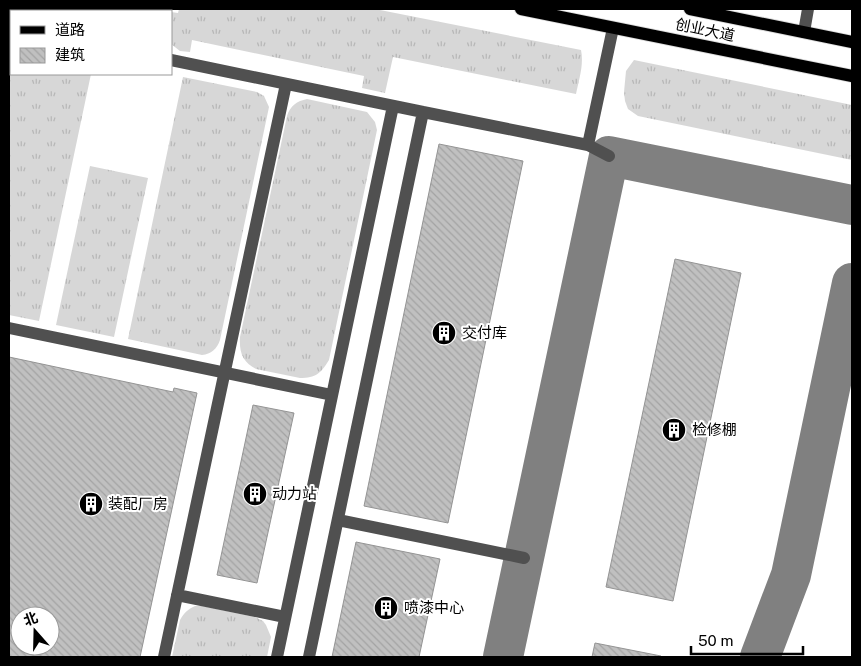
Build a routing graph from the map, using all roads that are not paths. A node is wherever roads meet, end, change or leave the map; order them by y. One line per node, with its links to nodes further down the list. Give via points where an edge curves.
1 (521, 9): 4 (main road, 创业大道)
2 (690, 9): 5 (main road, 创业大道)
3 (808, 9): 5 (lane)
4 (613, 28): 8 (main road, 创业大道); 12 (lane)
5 (804, 32): 6 (main road, 创业大道)
6 (852, 42)
7 (172, 60): 9 (lane)
8 (852, 76)
9 (286, 84): 10 (lane); 15 (lane)
10 (393, 106): 11 (lane); 16 (lane)
11 (424, 112): 12 (lane); 17 (lane)
12 (588, 145): 13 (lane)
13 (609, 156)
14 (9, 328): 15 (lane)
15 (224, 373): 16 (lane); 19 (lane)
16 (332, 395): 20 (lane)
17 (338, 520): 18 (lane); 23 (lane)
18 (524, 558)
19 (178, 595): 20 (lane); 21 (lane)
20 (285, 617): 22 (lane)
21 (164, 657)
22 (276, 657)
23 (309, 657)

